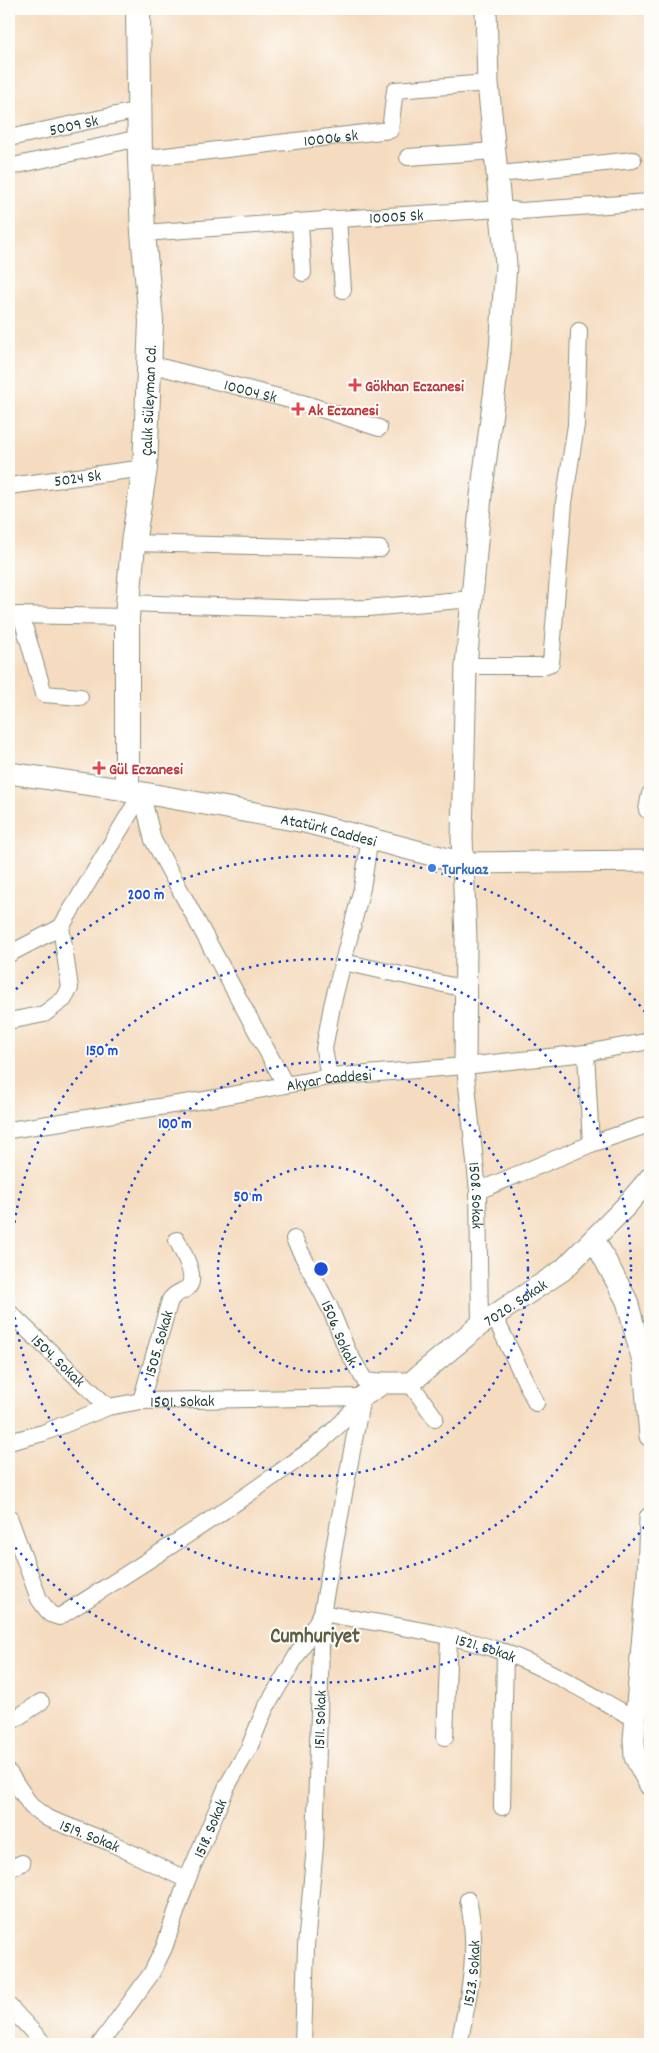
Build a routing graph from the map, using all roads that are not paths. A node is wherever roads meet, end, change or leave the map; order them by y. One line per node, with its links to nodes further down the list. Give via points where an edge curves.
1 (138, 9): 4 (main road, Çalık Süleyman Cd.)
2 (486, 9): 3 (street)
3 (488, 83): 6 (street, 10006 sk, via 395,90 390,130); 7 (street)
4 (139, 110): 5 (street, 5009 Sk); 6 (main road, Çalık Süleyman Cd.)
5 (9, 138)
6 (140, 149): 10 (street); 16 (main road, Çalık Süleyman Cd.)
7 (496, 151): 8 (street); 11 (street)
8 (408, 157)
9 (634, 160): 11 (street)
10 (9, 167)
11 (498, 174): 13 (street)
12 (650, 202): 13 (street, 10005 Sk, via 521,211)
13 (502, 209): 14 (street, 10005 Sk); 26 (street, via 506,264 502,331 482,487)
14 (338, 219): 15 (street, 10005 Sk); 18 (street)
15 (300, 222): 16 (street, 10005 Sk); 17 (street)
16 (143, 233): 20 (main road, Çalık Süleyman Cd., via 151,321)
17 (303, 273)
18 (343, 290)
19 (579, 331): 29 (street, via 576,425 564,503 550,663 543,666)
20 (149, 364): 21 (street, 10004 Sk, via 306,404); 22 (main road, Çalık Süleyman Cd.)
21 (379, 428)
22 (145, 468): 23 (street, 5024 Sk); 24 (main road, Çalık Süleyman Cd.)
23 (9, 486)
24 (133, 543): 25 (street); 27 (main road, Çalık Süleyman Cd.)
25 (380, 549)
26 (472, 599): 27 (street, via 368,608); 29 (street)
27 (127, 610): 28 (street); 32 (main road, Çalık Süleyman Cd.)
28 (15, 615): 30 (street, via 44,694)
29 (466, 666): 35 (street)
30 (80, 696)
31 (9, 773): 32 (street, Atatürk Caddesi)
32 (137, 793): 33 (street, Atatürk Caddesi, via 304,822); 36 (street); 45 (street, via 153,840)
33 (370, 838): 35 (street, Atatürk Caddesi); 38 (street, via 362,888)
34 (650, 861): 35 (street, Atatürk Caddesi)
35 (463, 863): 39 (street)
36 (61, 927): 37 (street); 40 (street, via 70,988 64,1000 44,1014)
37 (9, 954)
38 (343, 962): 39 (street); 44 (street, via 324,1049)
39 (466, 988): 43 (street)
40 (9, 1021)
41 (650, 1041): 42 (street, Akyar Caddesi)
42 (586, 1053): 43 (street, Akyar Caddesi); 48 (street)
43 (465, 1066): 44 (street, Akyar Caddesi); 50 (street, 1508. Sokak)
44 (329, 1077): 45 (street, Akyar Caddesi)
45 (285, 1084): 47 (street, Akyar Caddesi)
46 (650, 1124): 48 (street)
47 (9, 1130)
48 (591, 1144): 50 (street)
49 (650, 1178): 51 (street, 7020. Sokak)
50 (478, 1191): 55 (street, 1508. Sokak)
51 (594, 1239): 55 (street, 7020. Sokak, via 563,1270); 63 (street, via 627,1301 644,1365)
52 (176, 1240): 59 (street, 1505. Sokak, via 192,1278 187,1289 174,1294 170,1300)
53 (294, 1240): 56 (street, 1506. Sokak, via 365,1381)
54 (9, 1312): 61 (street, 1504. Sokak)
55 (487, 1320): 57 (street, 7020. Sokak); 60 (street)
56 (382, 1383): 57 (street); 58 (street)
57 (410, 1383): 62 (street)
58 (362, 1397): 59 (street, 1501. Sokak); 65 (street, via 338,1428 283,1469 203,1527 59,1617 50,1614 39,1599); 68 (street, 1511. Sokak)
59 (141, 1401): 61 (street, 1501. Sokak)
60 (536, 1402)
61 (108, 1407): 64 (street, 1501. Sokak, via 43,1433)
62 (435, 1418)
63 (650, 1436)
64 (9, 1442)
65 (9, 1516)
66 (650, 1518): 67 (street)
67 (649, 1564): 72 (street)
68 (322, 1613): 69 (street, 1521. Sokak); 78 (street, 1518. Sokak, via 265,1710 249,1748 227,1786); 83 (street, 1511. Sokak, via 315,1846 306,1946)
69 (450, 1638): 70 (street, 1521. Sokak); 74 (street)
70 (505, 1652): 72 (street, 1521. Sokak, via 552,1672); 77 (street)
71 (41, 1702): 73 (street)
72 (635, 1718): 76 (street, via 635,1757)
73 (9, 1723)
74 (445, 1737)
75 (9, 1773): 78 (street, 1519. Sokak, via 31,1806 47,1818 109,1842)
76 (650, 1786)
77 (502, 1807)
78 (187, 1880): 82 (street, 1518. Sokak, via 171,1931 151,1974)
79 (468, 1900): 84 (street, 1523. Sokak, via 474,1964)
80 (9, 2006): 81 (street)
81 (44, 2044)
82 (100, 2044)
83 (303, 2044)
84 (458, 2044)

